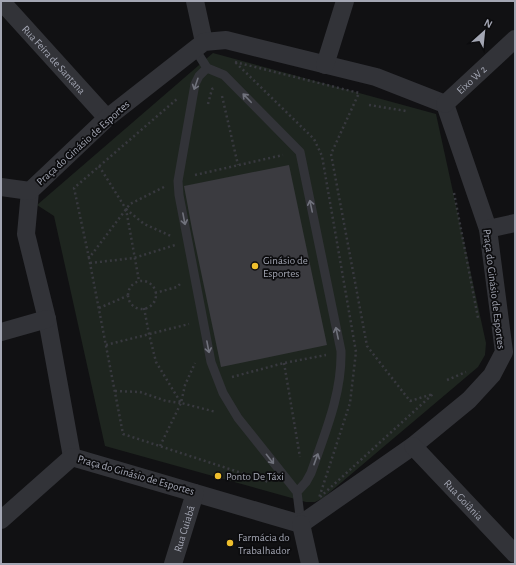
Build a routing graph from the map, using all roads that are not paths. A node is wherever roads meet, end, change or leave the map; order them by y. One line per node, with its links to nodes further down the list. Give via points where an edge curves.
1 (1, 1): 9 (street, Rua Feira de Santana)
2 (195, 1): 5 (street)
3 (345, 1): 6 (street)
4 (515, 39): 8 (street, Eixo W 2)
5 (200, 46): 6 (street, via 226,40); 7 (lane); 9 (street, Praça do Ginásio de Esportes)
6 (325, 65): 8 (street, via 376,77)
7 (207, 68): 19 (lane, one-way to 19, via 195,84 178,181 210,362 223,393 238,418); 19 (lane, one-way to 7, via 311,473 336,402 342,363 300,152 224,75)
8 (445, 104): 13 (street, Praça do Ginásio de Esportes)
9 (107, 118): 11 (street, Praça do Ginásio de Esportes)
10 (1, 187): 11 (street)
11 (30, 191): 14 (street, Praça do Ginásio de Esportes, via 26,234)
12 (515, 223): 13 (street)
13 (488, 229): 16 (street, Praça do Ginásio de Esportes)
14 (47, 319): 15 (street); 18 (street, Praça do Ginásio de Esportes)
15 (1, 332)
16 (510, 353): 17 (street, Praça do Ginásio de Esportes, via 468,400)
17 (413, 446): 22 (street, Praça do Ginásio de Esportes); 23 (street, Rua Goiânia)
18 (72, 457): 20 (street, Praça do Ginásio de Esportes); 21 (street)
19 (297, 492): 22 (lane)
20 (195, 493): 22 (street, Praça do Ginásio de Esportes); 24 (street, Rua Cuiabá)
21 (1, 520)
22 (301, 524): 25 (street)
23 (515, 554)
24 (173, 564)
25 (310, 564)

